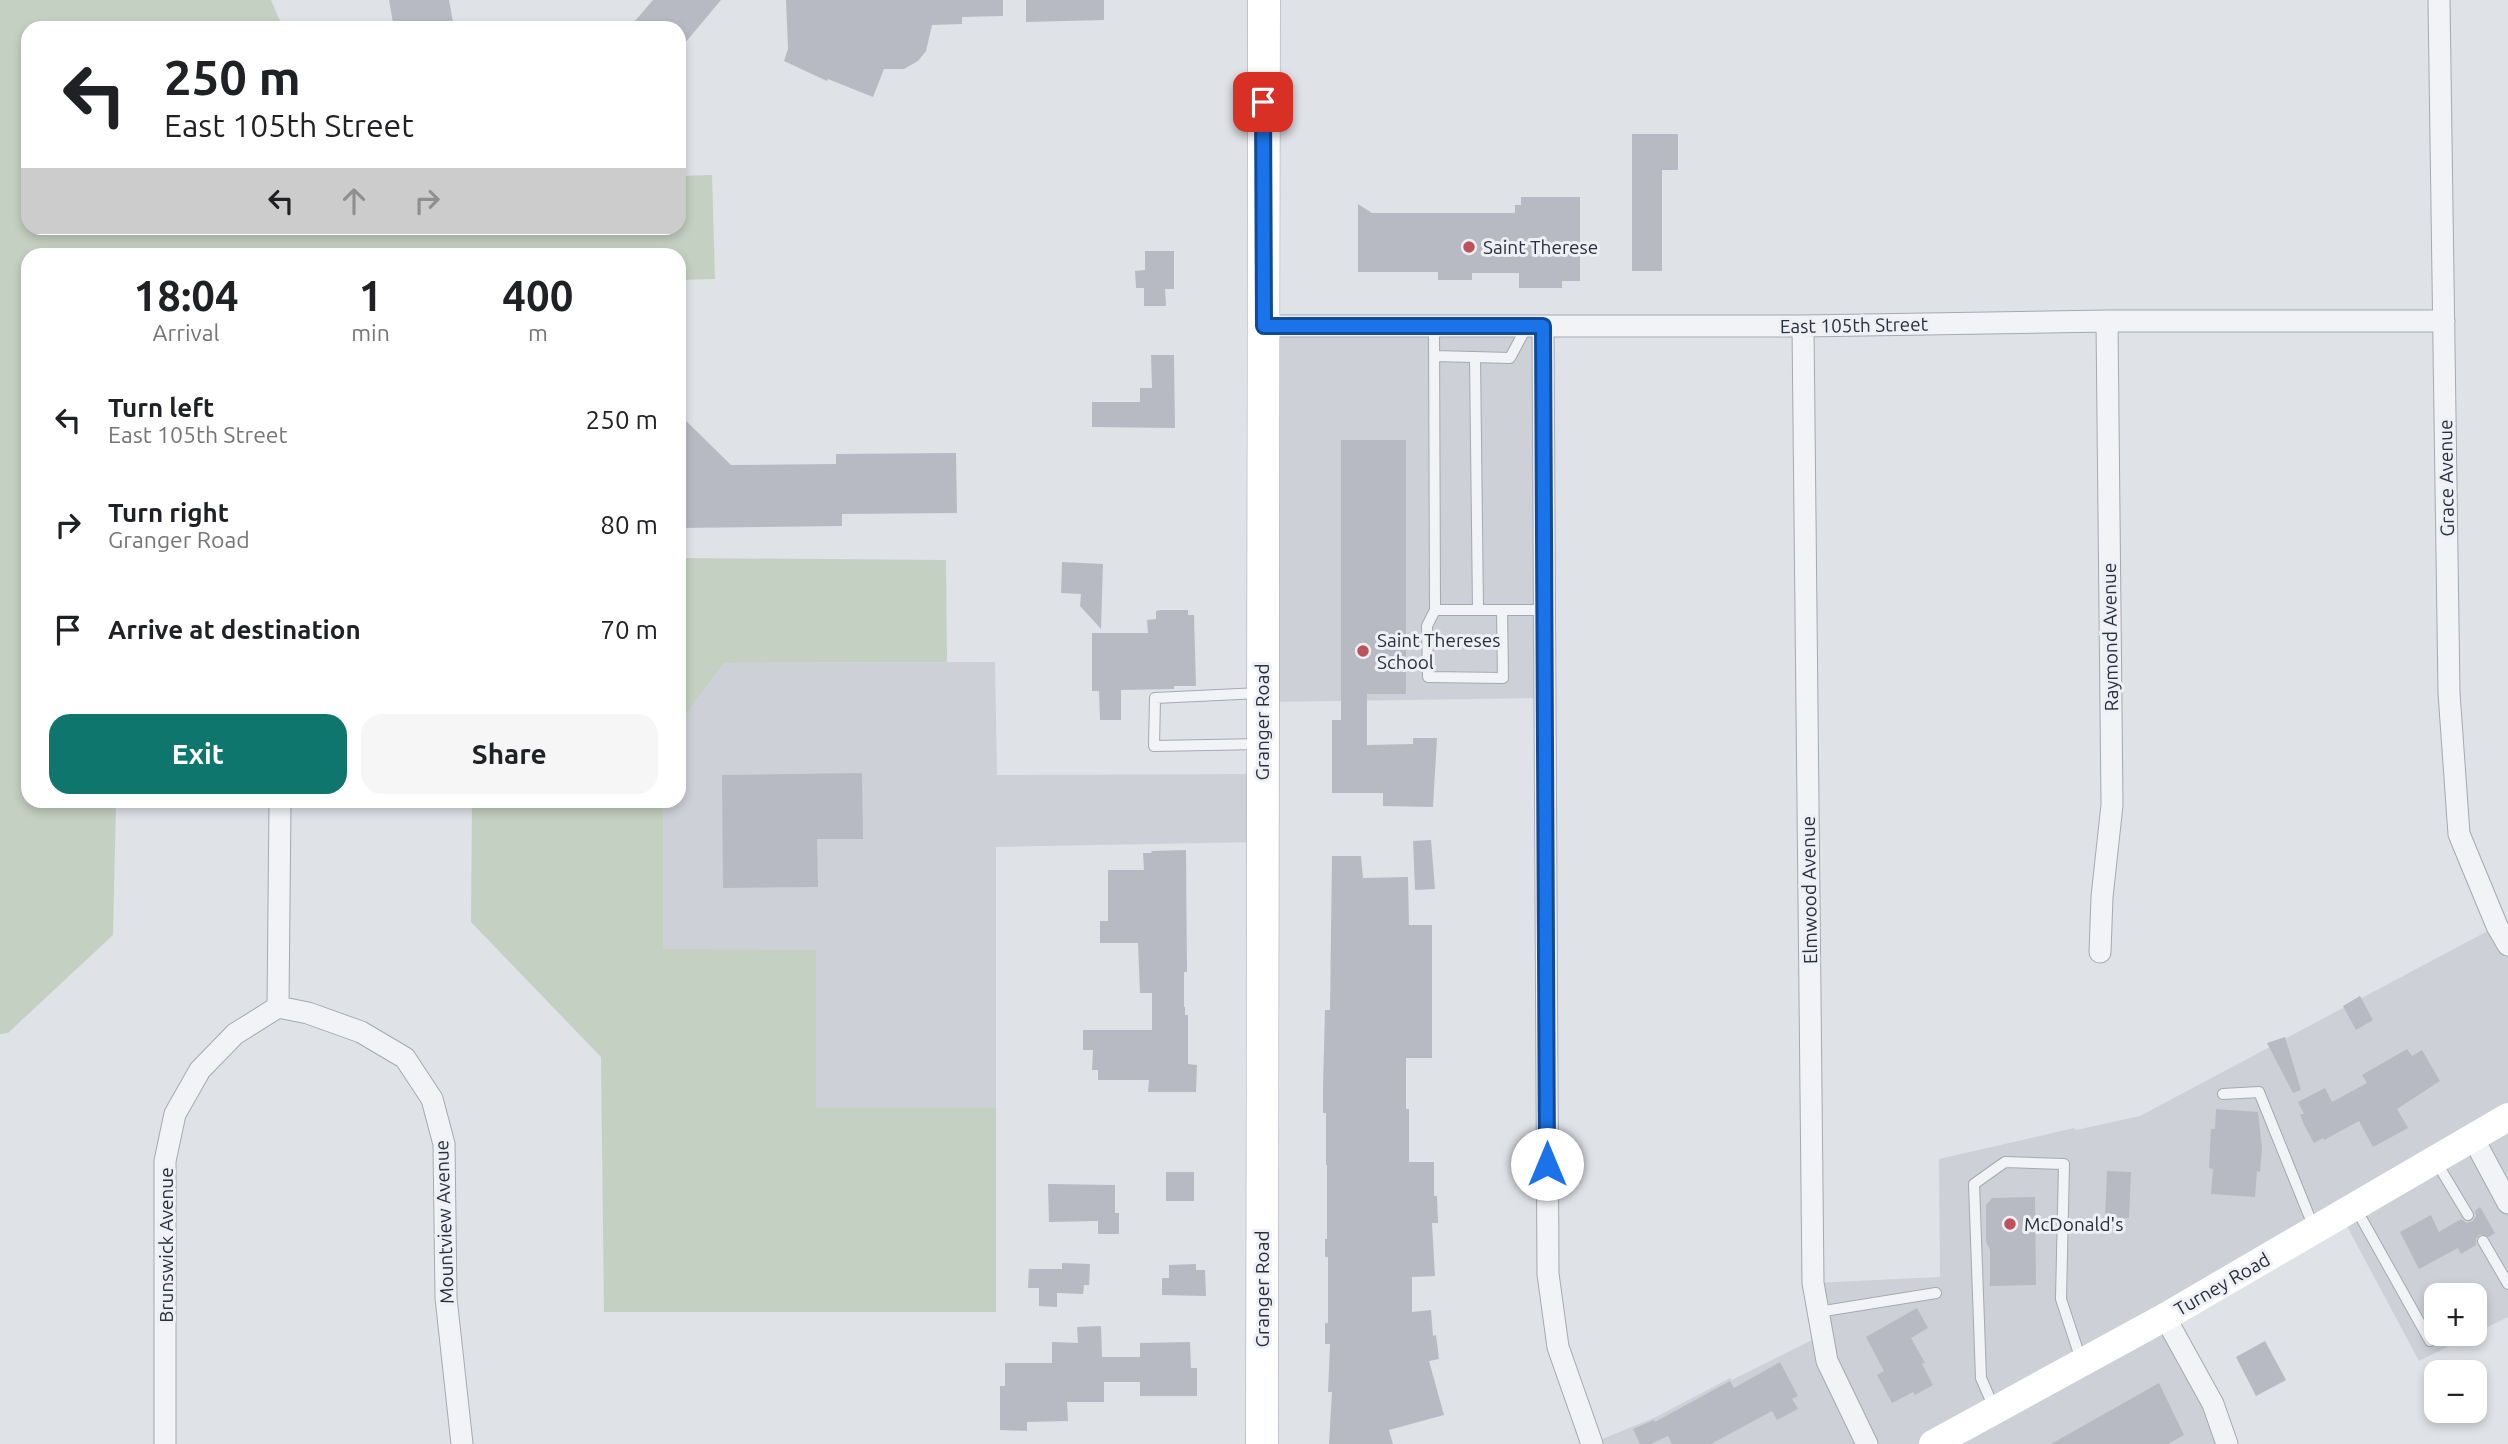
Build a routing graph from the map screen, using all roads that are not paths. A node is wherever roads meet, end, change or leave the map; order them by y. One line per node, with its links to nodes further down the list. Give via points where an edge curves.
1 (1264, 0): 5 (main road, Granger Road)
2 (2440, 0): 4 (street, Grace Avenue)
3 (2107, 321): 4 (street, East 105th Street); 8 (street, East 105th Street); 19 (street, Raymond Avenue, via 2112,805)
4 (2444, 321): 18 (street, Grace Avenue, via 2449,693 2459,834)
5 (1264, 326): 6 (street, East 105th Street); 15 (main road, Granger Road)
6 (1434, 326): 7 (street, East 105th Street); 9 (lane)
7 (1535, 326): 8 (street, East 105th Street); 10 (lane, via 1510,358); 14 (street)
8 (1803, 326): 32 (street, Elmwood Avenue, via 1813,1283)
9 (1435, 356): 10 (lane); 11 (lane)
10 (1475, 357): 12 (lane)
11 (1436, 610): 12 (lane); 13 (lane, via 1427,625 1428,677 1503,678)
12 (1478, 610): 13 (lane)
13 (1502, 610): 14 (lane)
14 (1545, 610): 40 (street, via 1548,1274 1558,1347)
15 (1262, 693): 16 (main road, Granger Road); 16 (lane, via 1155,698 1154,746)
16 (1262, 744): 39 (main road, Granger Road)
17 (280, 808): 20 (street)
18 (2508, 944)
19 (2100, 952)
20 (278, 1007): 37 (street, Brunswick Avenue, via 235,1034 200,1070 176,1114 165,1161); 38 (street, Mountview Avenue, via 361,1032 405,1058 432,1100 444,1144 446,1298)
21 (2223, 1094): 28 (lane, via 2259,1092)
22 (2508, 1117): 23 (main road, Turney Road)
23 (2473, 1138): 24 (main road, Turney Road); 25 (street)
24 (2435, 1160): 26 (main road, Turney Road); 27 (lane)
25 (2508, 1203)
26 (2355, 1207): 28 (main road, Turney Road); 34 (lane)
27 (2468, 1215)
28 (2315, 1230): 33 (main road, Turney Road)
29 (2483, 1241): 30 (lane)
30 (2508, 1284)
31 (1936, 1293): 32 (lane)
32 (1818, 1312): 41 (street, Elmwood Avenue, via 1828,1361)
33 (2165, 1317): 35 (main road, Turney Road); 43 (street, via 2213,1404)
34 (2424, 1330)
35 (2082, 1362): 36 (main road, Turney Road); 36 (lane, via 2061,1299 2064,1164 2005,1162 1974,1184 1981,1378)
36 (1995, 1410): 42 (main road, Turney Road)
37 (165, 1444)
38 (461, 1444)
39 (1262, 1444)
40 (1592, 1444)
41 (1867, 1444)
42 (1933, 1444)
43 (2227, 1444)

